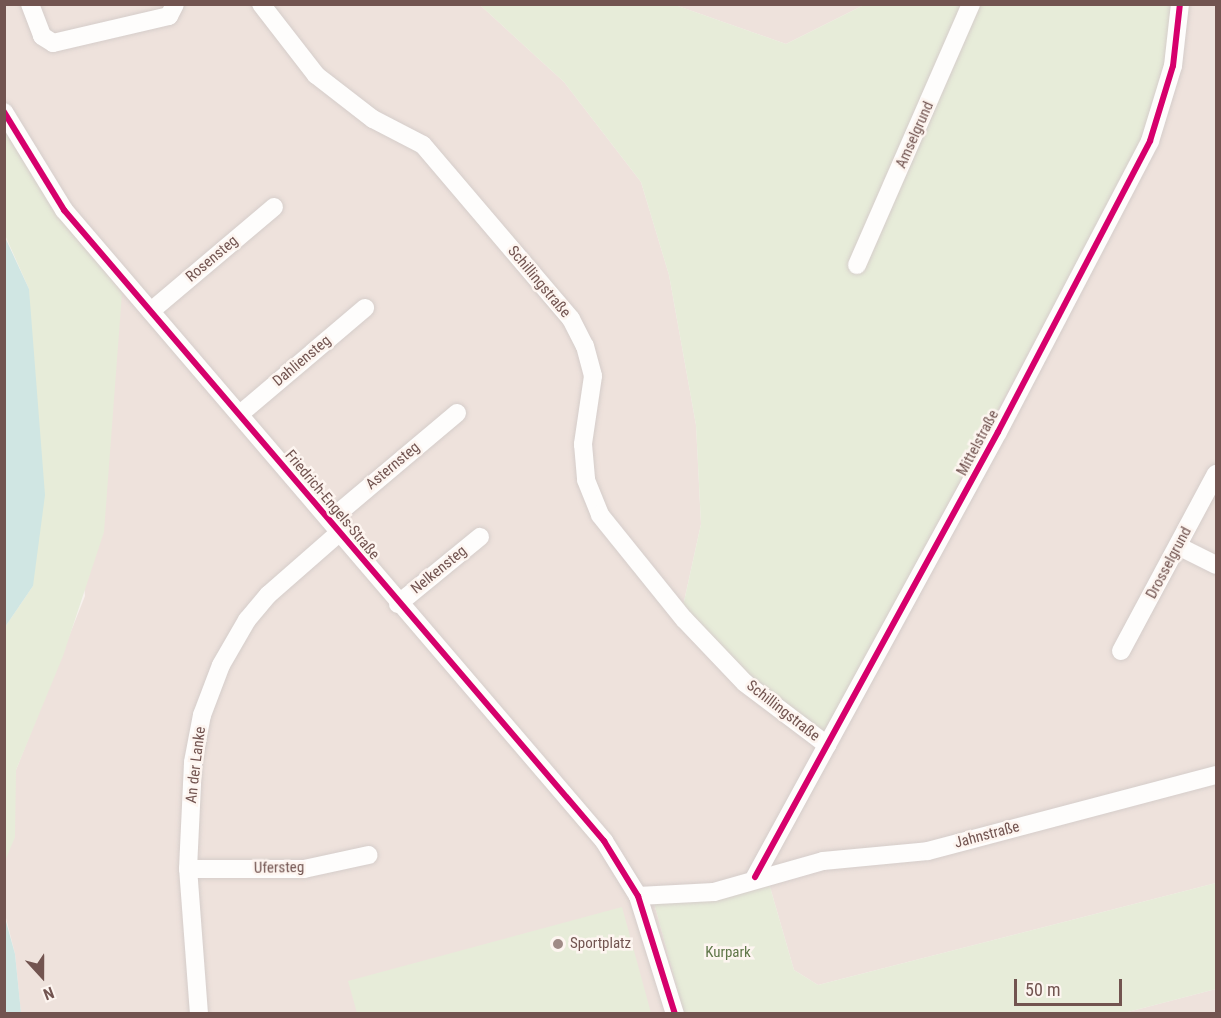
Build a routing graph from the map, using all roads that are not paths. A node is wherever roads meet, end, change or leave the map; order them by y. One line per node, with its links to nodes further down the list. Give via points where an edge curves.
1 (30, 4): 2 (street, via 42,36 53,43 169,16)
2 (175, 4)
3 (261, 4): 20 (street, Schillingstraße, via 316,75 373,119 423,145 571,319 585,346 593,376 583,444 586,480 600,515 684,619 745,683)
4 (970, 4): 8 (street, Amselgrund)
5 (1180, 4): 20 (street, Mittelstraße, via 1173,66 1150,141 998,432)
6 (4, 112): 10 (street, Friedrich-Engels-Straße, via 64,210)
7 (274, 207): 10 (street, Rosensteg)
8 (857, 264)
9 (365, 308): 12 (street, Dahliensteg)
10 (151, 311): 12 (street, Friedrich-Engels-Straße)
11 (457, 413): 14 (street, Asternsteg)
12 (240, 414): 14 (street, Friedrich-Engels-Straße)
13 (1216, 474): 16 (street, Drosselgrund)
14 (335, 526): 18 (street, Friedrich-Engels-Straße); 23 (street, An der Lanke, via 268,595 220,665 202,715 194,762)
15 (480, 537): 18 (street, Nelkensteg)
16 (1178, 546): 17 (street); 19 (street, Drosselgrund)
17 (1216, 565)
18 (398, 604): 25 (street, Friedrich-Engels-Straße, via 604,841)
19 (1121, 651)
20 (827, 745): 24 (street, Mittelstraße)
21 (1216, 776): 24 (street, Jahnstraße, via 928,851 823,861)
22 (369, 855): 23 (street, Ufersteg, via 304,869)
23 (188, 869): 26 (street, An der Lanke)
24 (755, 878): 25 (street, via 714,892)
25 (639, 896): 27 (street, Friedrich-Engels-Straße)
26 (199, 1014)
27 (675, 1014)

